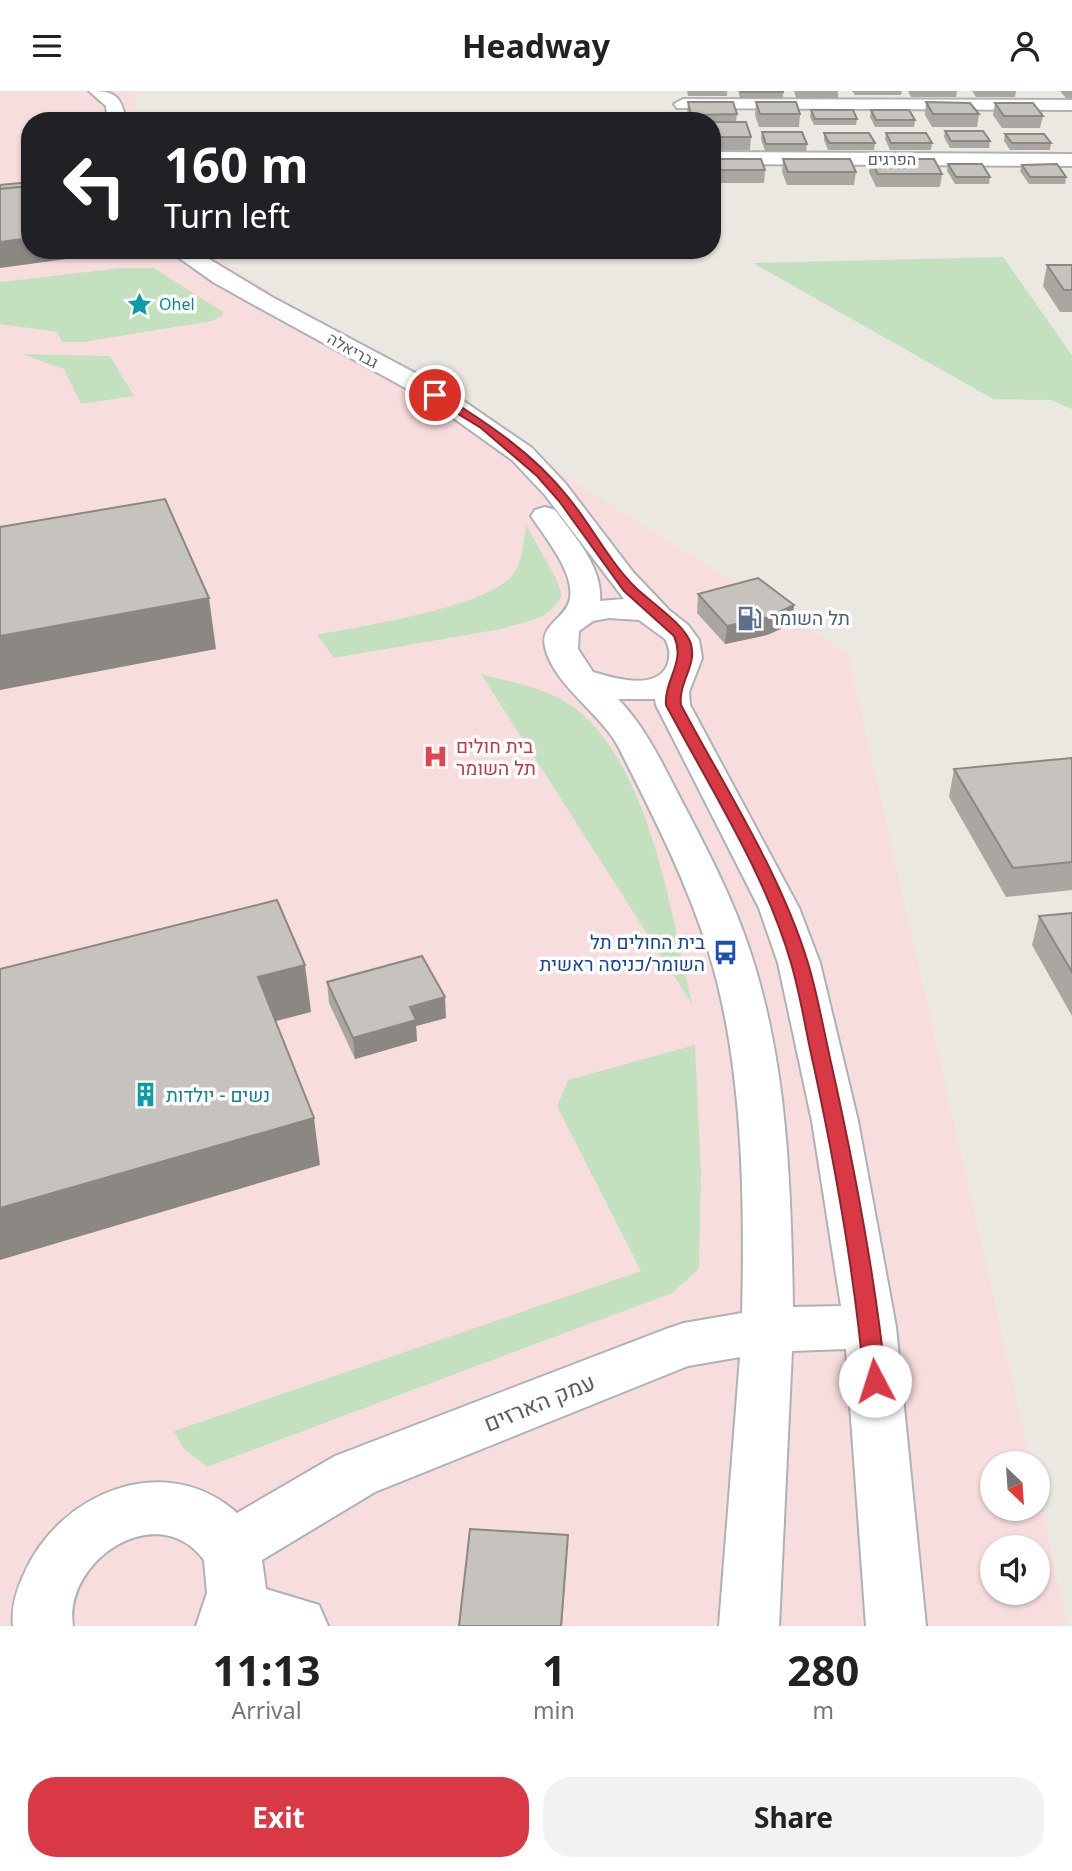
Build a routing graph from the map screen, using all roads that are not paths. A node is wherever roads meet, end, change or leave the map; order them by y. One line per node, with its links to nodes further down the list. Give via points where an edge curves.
1 (98, 91): 5 (street, via 114,104)
2 (1043, 98): 3 (street); 4 (street); 6 (street)
3 (683, 104)
4 (1072, 105)
5 (115, 112)
6 (1064, 125)
7 (721, 158): 8 (street, הפרגים)
8 (1072, 160)
9 (166, 259): 12 (street, גבריאלה, via 414,402 499,462 536,503 573,557 585,589 585,601)
10 (193, 259): 11 (street, גבריאלה, via 435,395 502,439 563,498 629,588)
11 (658, 617): 12 (street, via 618,608); 13 (street, via 680,634 685,645)
12 (573, 619): 14 (street, via 561,631 559,642 562,655)
13 (681, 674): 14 (street, via 671,682 633,691); 15 (street, via 672,692 674,705 779,908 800,963 835,1121)
14 (583, 680): 16 (street, via 628,731 717,916 741,993 752,1034 763,1127)
15 (870, 1327): 16 (street, עמק הארזים); 22 (street)
16 (768, 1330): 17 (street, עמק הארזים, via 684,1345 355,1474); 21 (street)
17 (230, 1548): 18 (street, via 237,1594); 19 (street, via 213,1527 191,1514 164,1507 134,1510 106,1520 79,1538 58,1563 46,1590)
18 (228, 1623): 20 (street, via 270,1618)
19 (43, 1626)
20 (298, 1626)
21 (749, 1626)
22 (896, 1626)

